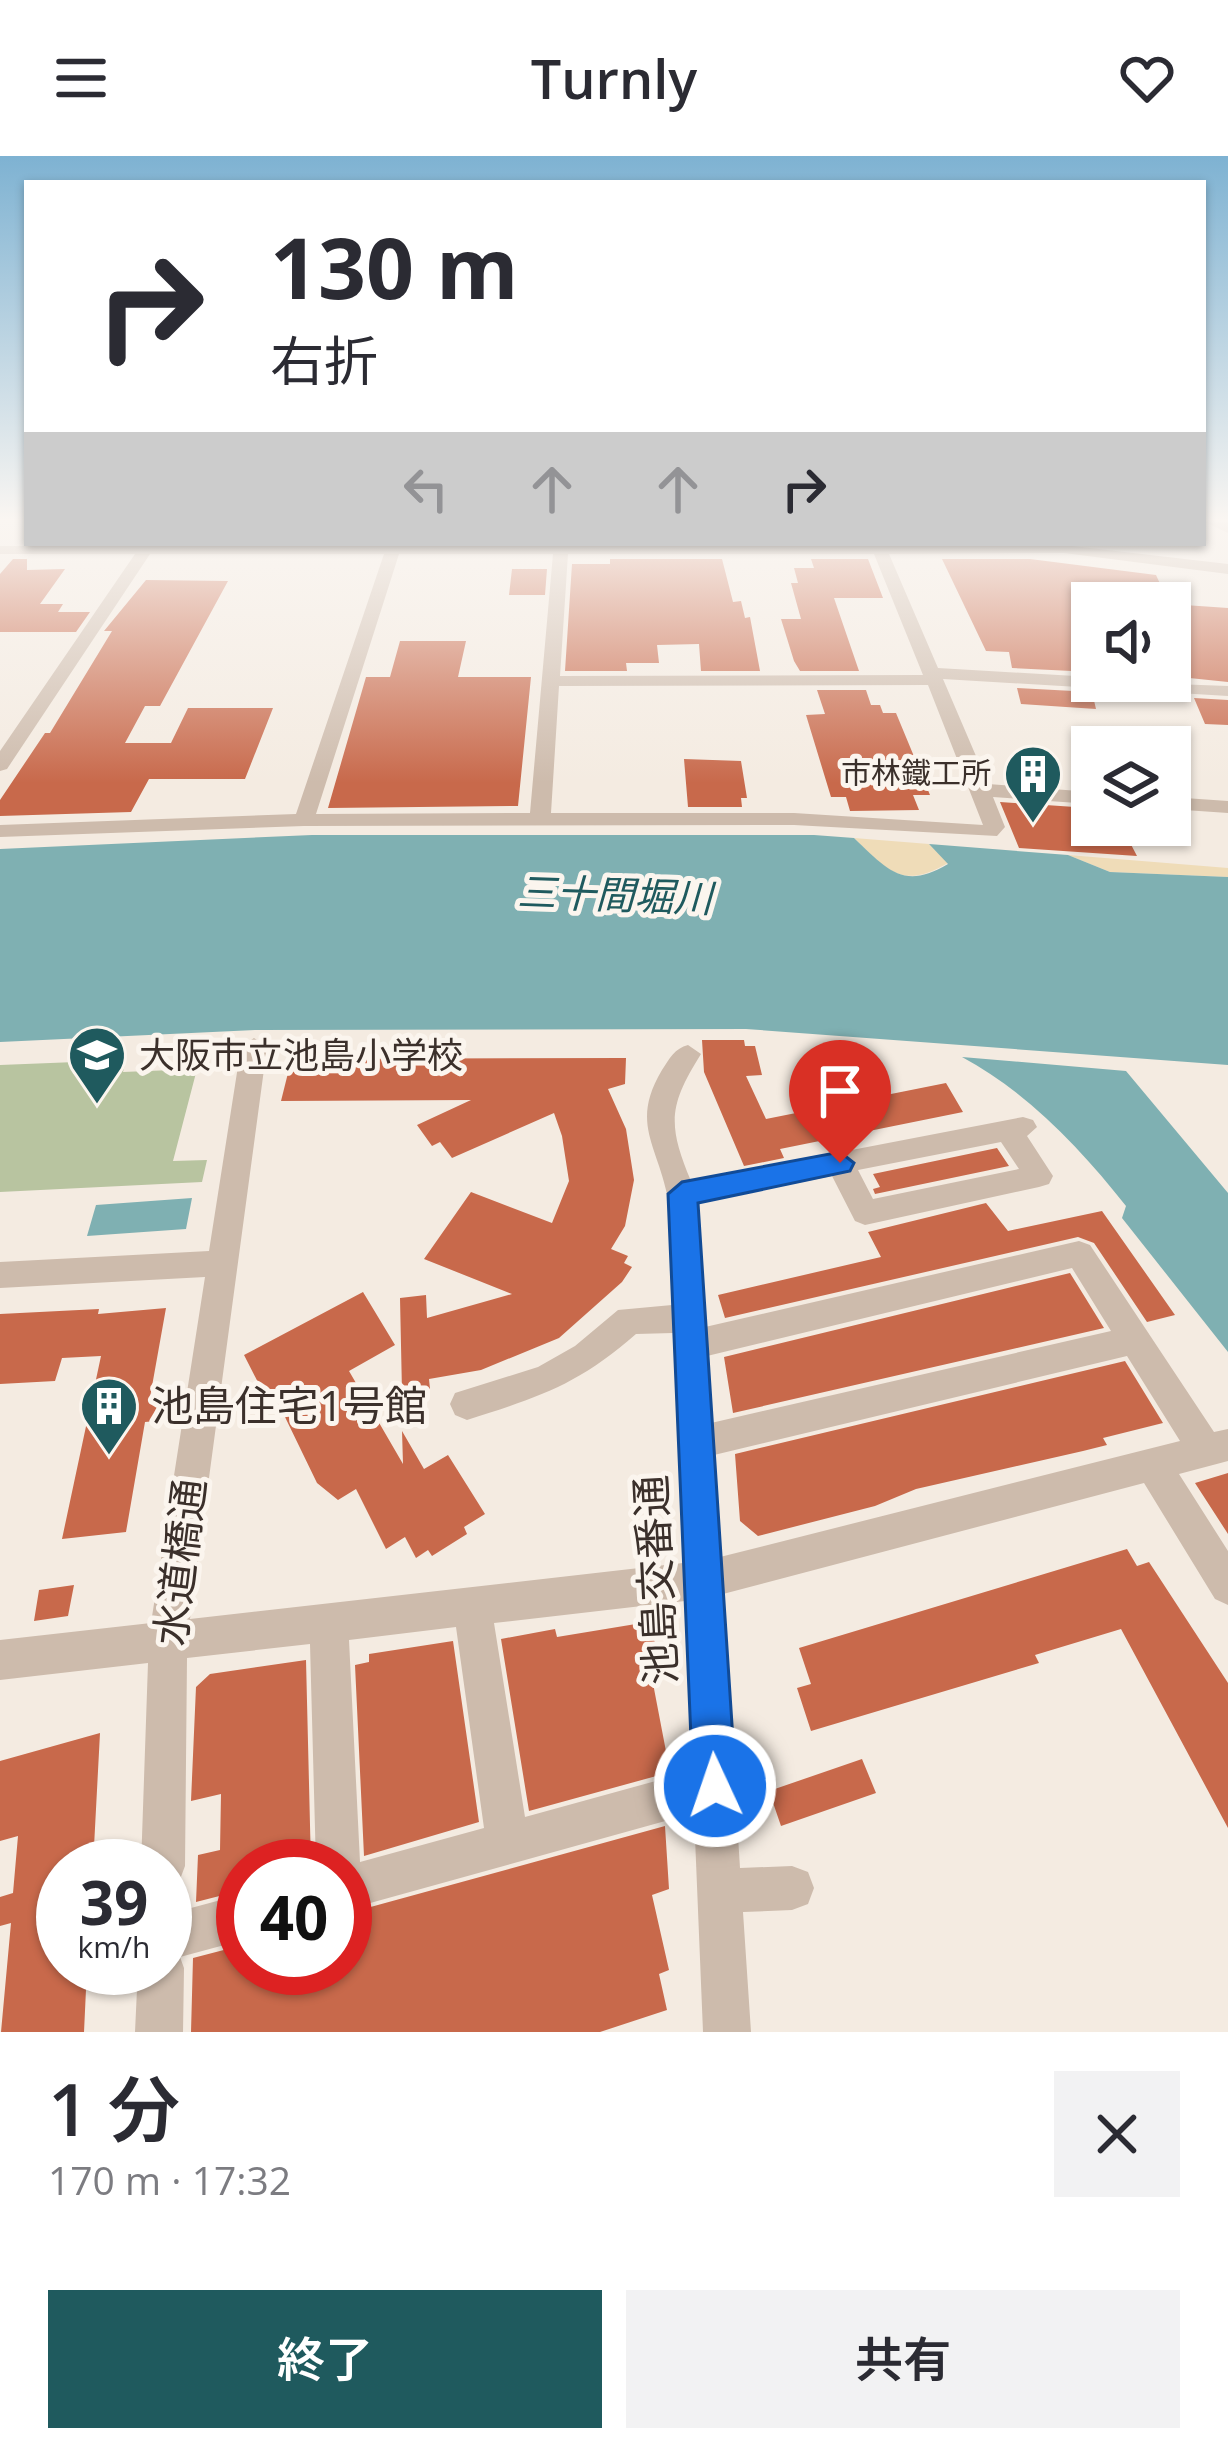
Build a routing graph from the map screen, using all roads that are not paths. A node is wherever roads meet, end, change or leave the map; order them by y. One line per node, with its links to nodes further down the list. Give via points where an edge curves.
1 (106, 608): 8 (street)
2 (374, 608): 13 (street)
3 (556, 608): 6 (street)
4 (904, 608): 5 (street)
5 (933, 676): 6 (street); 7 (street); 9 (street)
6 (550, 681): 14 (street)
7 (1228, 691)
8 (0, 765)
9 (980, 790): 10 (street); 14 (street, via 990,832 794,819)
10 (1071, 796)
11 (1191, 804): 12 (street)
12 (1228, 807)
13 (304, 820): 14 (street); 15 (street)
14 (540, 820)
15 (0, 831)
16 (254, 1047): 20 (street, 水道橋通)
17 (688, 1054): 19 (street, 池島交番通, via 667,1079 659,1106 660,1143)
18 (840, 1163): 18 (street, via 865,1213 1039,1176 1016,1128); 19 (street)
19 (682, 1194): 22 (street, 池島交番通)
20 (222, 1263): 21 (street); 32 (street, 水道橋通)
21 (0, 1275)
22 (690, 1332): 23 (street, via 1079,1254); 24 (street, via 629,1320 547,1378); 25 (street, 池島交番通)
23 (1135, 1340): 25 (street); 26 (street)
24 (466, 1404)
25 (696, 1443): 28 (street, 池島交番通)
26 (1217, 1448): 27 (street)
27 (1153, 1466): 28 (street); 29 (street)
28 (704, 1580): 30 (street); 34 (street, 池島交番通)
29 (1228, 1586)
30 (472, 1606): 31 (street); 37 (street)
31 (329, 1625): 32 (street); 36 (street)
32 (168, 1640): 33 (street); 35 (street, 水道橋通)
33 (0, 1660)
34 (715, 1786): 37 (street); 40 (street, 池島交番通)
35 (164, 1839)
36 (337, 1839)
37 (508, 1844): 38 (street)
38 (372, 1881)
39 (792, 1888): 40 (street)
40 (720, 1891): 43 (street, 池島交番通)
41 (160, 1995): 42 (street)
42 (159, 2032)
43 (728, 2032)

